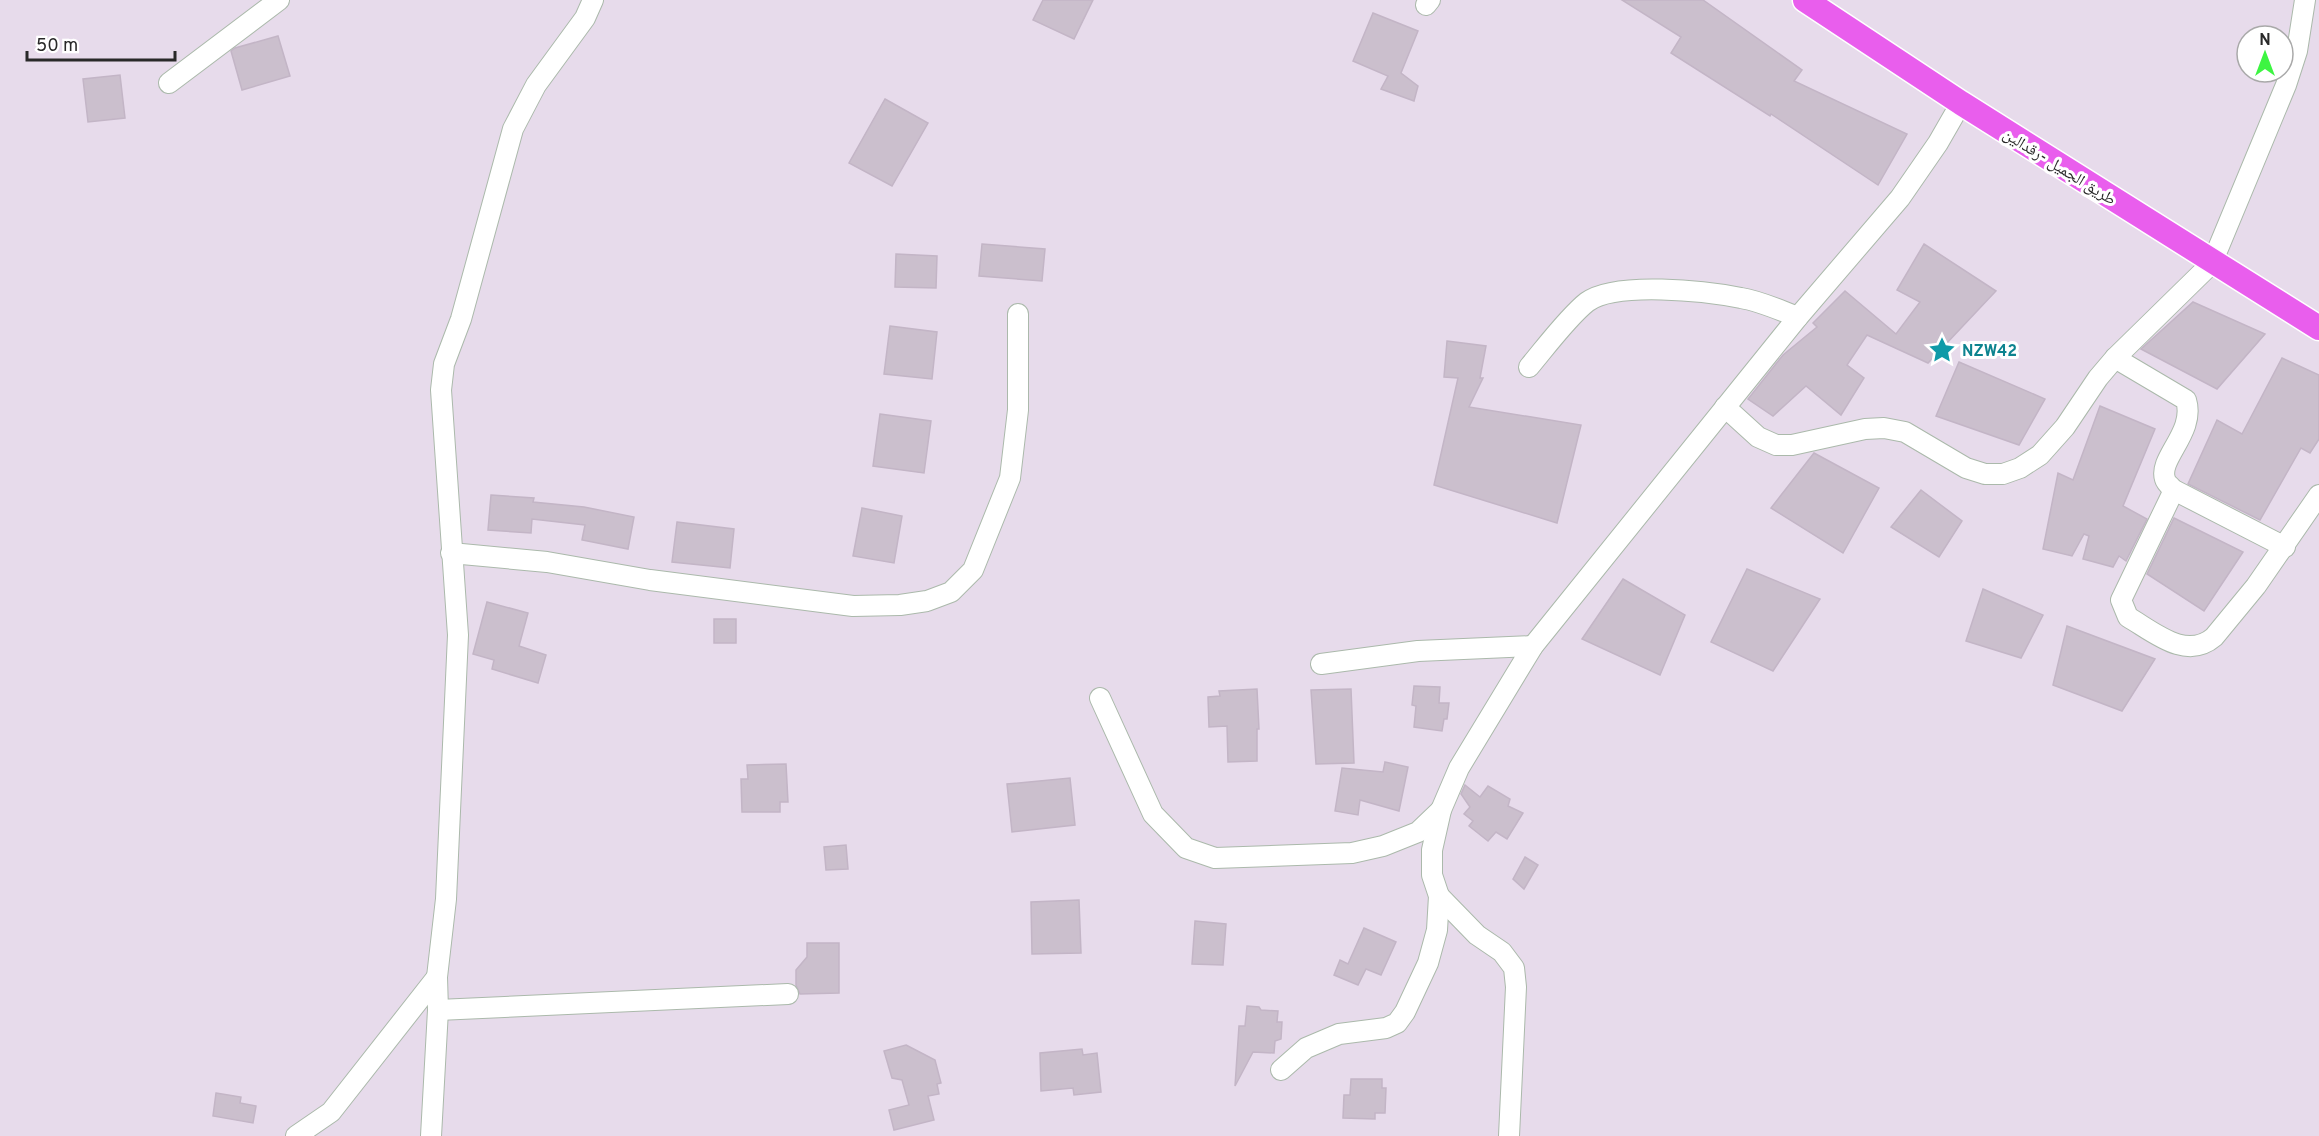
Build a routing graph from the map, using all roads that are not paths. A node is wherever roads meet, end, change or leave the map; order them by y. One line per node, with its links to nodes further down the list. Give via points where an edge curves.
1 (279, 0): 5 (street)
2 (593, 0): 17 (street, via 585,18 536,85 513,129 461,319 444,364 441,390)
3 (1805, 0): 6 (main road, طريق الجميل -رقدالين)
4 (2305, 0): 7 (street, via 2297,51 2286,85)
5 (169, 83)
6 (1961, 103): 7 (main road, طريق الجميل -رقدالين); 9 (street, via 1900,198)
7 (2212, 262): 10 (main road, طريق الجميل -رقدالين); 11 (street)
8 (1018, 314): 17 (street, via 1018,410 1010,478 973,570 951,592 900,605 854,606 547,562)
9 (1798, 317): 12 (street, via 1743,298 1713,294 1653,290 1606,293 1587,302); 13 (street)
10 (2319, 328)
11 (2115, 358): 13 (street, via 2065,427 2040,454 2003,474 1966,468 1905,432 1884,428 1776,445 1758,437); 14 (street, via 2186,400 2188,422 2164,470 2165,480)
12 (1529, 367)
13 (1725, 407): 18 (street)
14 (2174, 490): 16 (street); 16 (street, via 2121,600 2128,617 2180,647 2207,644)
15 (2319, 495): 16 (street)
16 (2285, 547)
17 (451, 553): 23 (street, via 458,635 446,899)
18 (1533, 646): 19 (street, via 1418,651); 21 (street, via 1459,768)
19 (1321, 664)
20 (1101, 698): 21 (street, via 1153,814 1186,848 1215,858 1352,853 1418,832)
21 (1441, 810): 22 (street, via 1432,850 1432,874)
22 (1439, 896): 26 (street, via 1437,930 1428,963 1397,1023 1339,1034 1306,1048); 29 (street, via 1477,935 1502,952 1514,968)
23 (437, 976): 25 (street); 27 (street, via 331,1112)
24 (788, 994): 25 (street)
25 (438, 1010): 28 (street)
26 (1281, 1070)
27 (296, 1136)
28 (431, 1136)
29 (1509, 1136)

